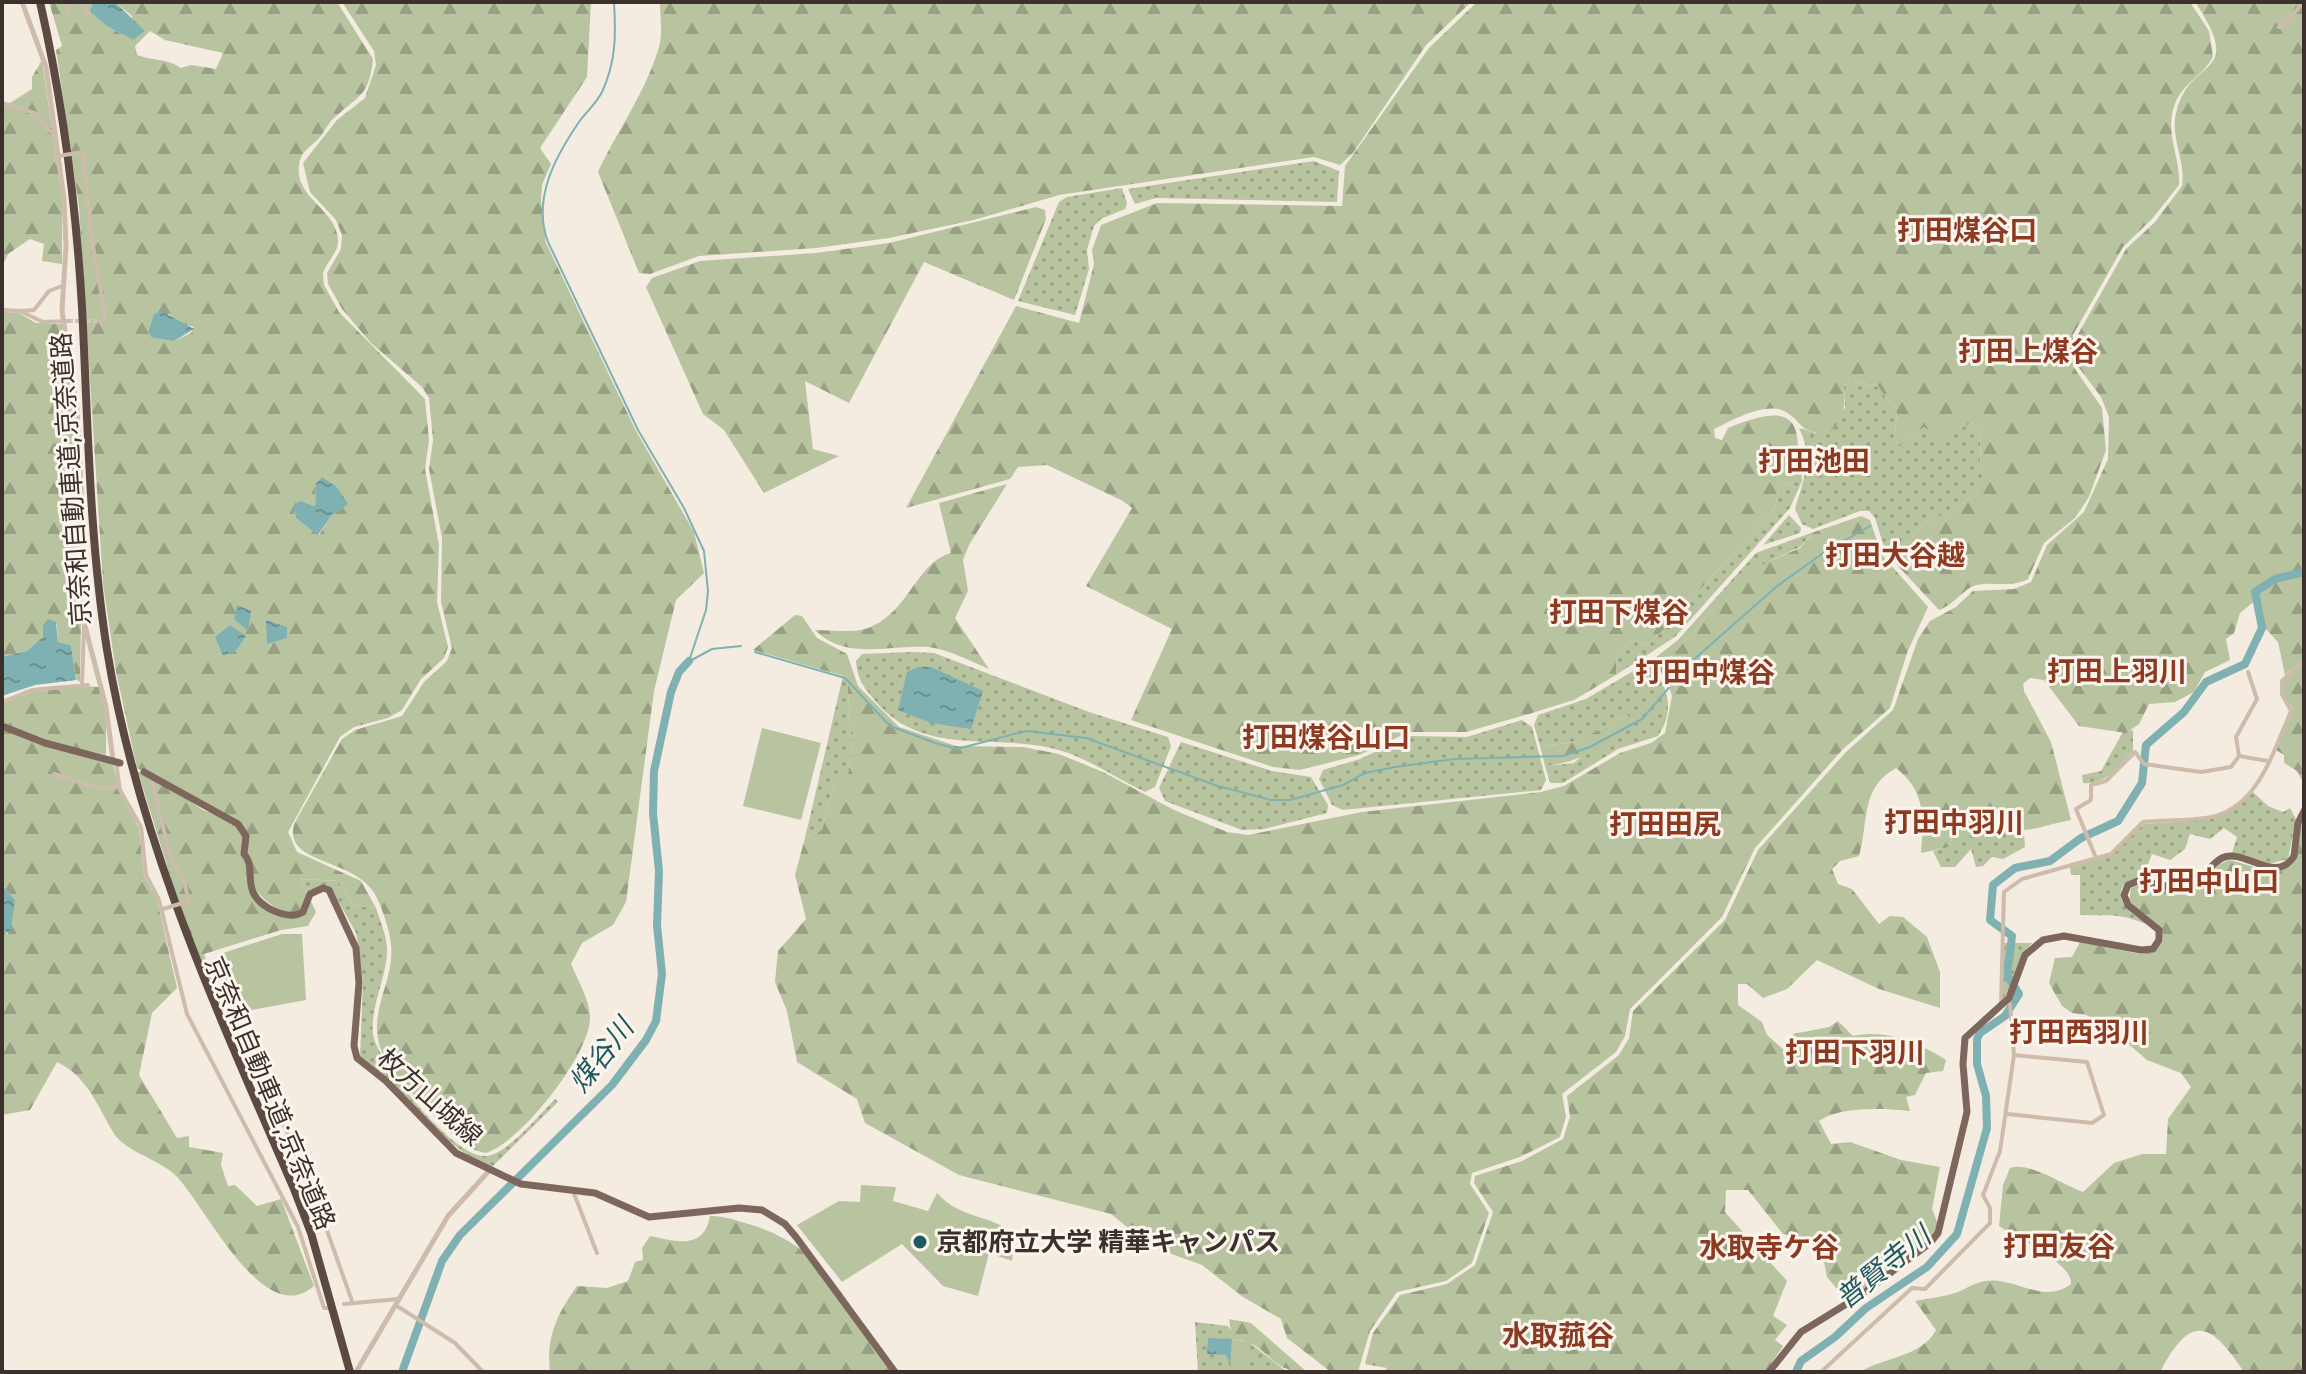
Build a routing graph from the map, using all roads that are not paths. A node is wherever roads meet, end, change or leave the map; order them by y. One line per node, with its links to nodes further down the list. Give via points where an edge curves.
1 (22, 2): 10 (street, via 46,67)
2 (40, 2): 43 (highway, 京奈和自動車道;京奈道路, via 51,51 76,264 92,553 123,745 171,907 316,1252)
3 (67, 2): 6 (street)
4 (83, 2): 7 (street)
5 (2300, 2): 8 (street)
6 (68, 11)
7 (87, 18)
8 (2279, 27)
9 (2, 103): 10 (street, via 37,114)
10 (53, 132): 11 (street)
11 (56, 156): 12 (street, via 66,228); 16 (street, bridge, via 83,152 104,309)
12 (62, 286): 14 (street, via 49,291 34,310); 15 (street)
13 (2, 310): 14 (street)
14 (20, 311): 15 (street, via 36,321)
15 (66, 321): 17 (street, via 79,432 82,509 75,567)
16 (100, 321)
17 (84, 625): 20 (street, via 85,685 32,690); 23 (street)
18 (2304, 660): 24 (street, via 2281,684 2291,711)
19 (2248, 672): 22 (street, via 2257,699 2236,737)
20 (2, 702)
21 (2, 726): 23 (main road)
22 (2239, 756): 24 (street); 29 (street, via 2231,767 2201,772 2144,764 2135,752 2106,781 2091,785 2091,800 2076,809)
23 (116, 761): 27 (street)
24 (2268, 761): 29 (street, via 2262,778 2237,808 2208,818 2143,822 2111,854)
25 (147, 773): 30 (street, bridge, via 189,901); 35 (main road, 枚方山城線, via 238,824 246,836 244,854 260,902 294,916 303,912 310,894 329,890 356,948 357,1058 456,1153)
26 (54, 774): 27 (street, via 100,789)
27 (119, 787): 30 (street, via 141,827 146,875)
28 (2304, 811): 31 (main road, via 2290,861 2267,868 2226,857 2186,891 2133,882 2124,899 2159,930 2156,946 2141,950 2081,938 2048,938 2025,955)
29 (2096, 858): 31 (street, via 2022,879 2004,892)
30 (162, 910): 42 (street, via 187,1014 298,1227)
31 (2004, 1005): 33 (street, via 2010,1004); 47 (main road, via 1965,1038 1967,1112 1938,1233 1861,1295 1801,1332)
32 (250, 1047): 39 (street, via 314,1194)
33 (2014, 1055): 34 (street); 34 (street, via 2087,1062 2104,1115 2092,1123)
34 (2006, 1114): 48 (street, via 2000,1151 1983,1195 1990,1223 1925,1289 1912,1288 1891,1303)
35 (489, 1171): 36 (main road, 枚方山城線, via 541,1188); 38 (street, via 448,1216)
36 (572, 1189): 37 (street); 46 (main road, 枚方山城線, via 595,1193 649,1217 751,1207 775,1217 796,1237)
37 (597, 1253)
38 (401, 1299): 39 (street); 41 (street)
39 (352, 1301): 40 (street)
40 (344, 1304)
41 (397, 1306): 44 (street); 45 (street, via 455,1343)
42 (328, 1308)
43 (349, 1368)
44 (356, 1372)
45 (483, 1372)
46 (895, 1372)
47 (1769, 1372)
48 (1821, 1372)

